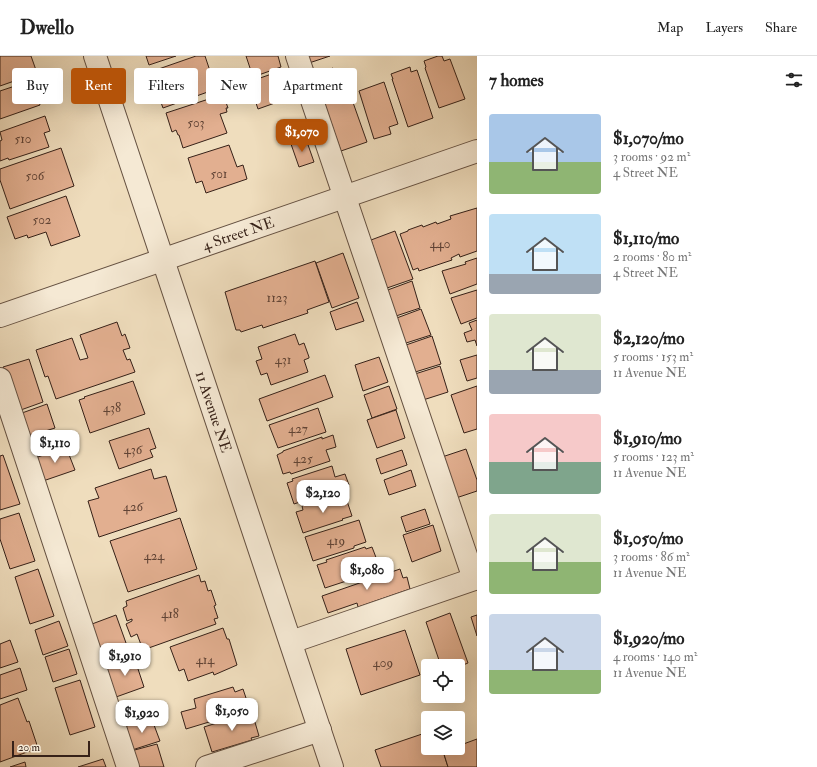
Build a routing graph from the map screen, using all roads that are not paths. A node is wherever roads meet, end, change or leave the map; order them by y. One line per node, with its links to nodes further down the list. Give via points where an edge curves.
1 (95, 56): 5 (street, 11 Avenue NE)
2 (297, 56): 4 (street)
3 (477, 151): 4 (street, 4 Street NE)
4 (345, 196): 5 (street, 4 Street NE); 8 (street)
5 (163, 259): 6 (street, 4 Street NE); 9 (street, 11 Avenue NE)
6 (0, 316)
7 (0, 379): 11 (street)
8 (476, 579): 9 (street)
9 (291, 642): 10 (street, 11 Avenue NE)
10 (320, 730): 12 (street); 13 (street, 11 Avenue NE)
11 (128, 767)
12 (207, 767)
13 (332, 767)

